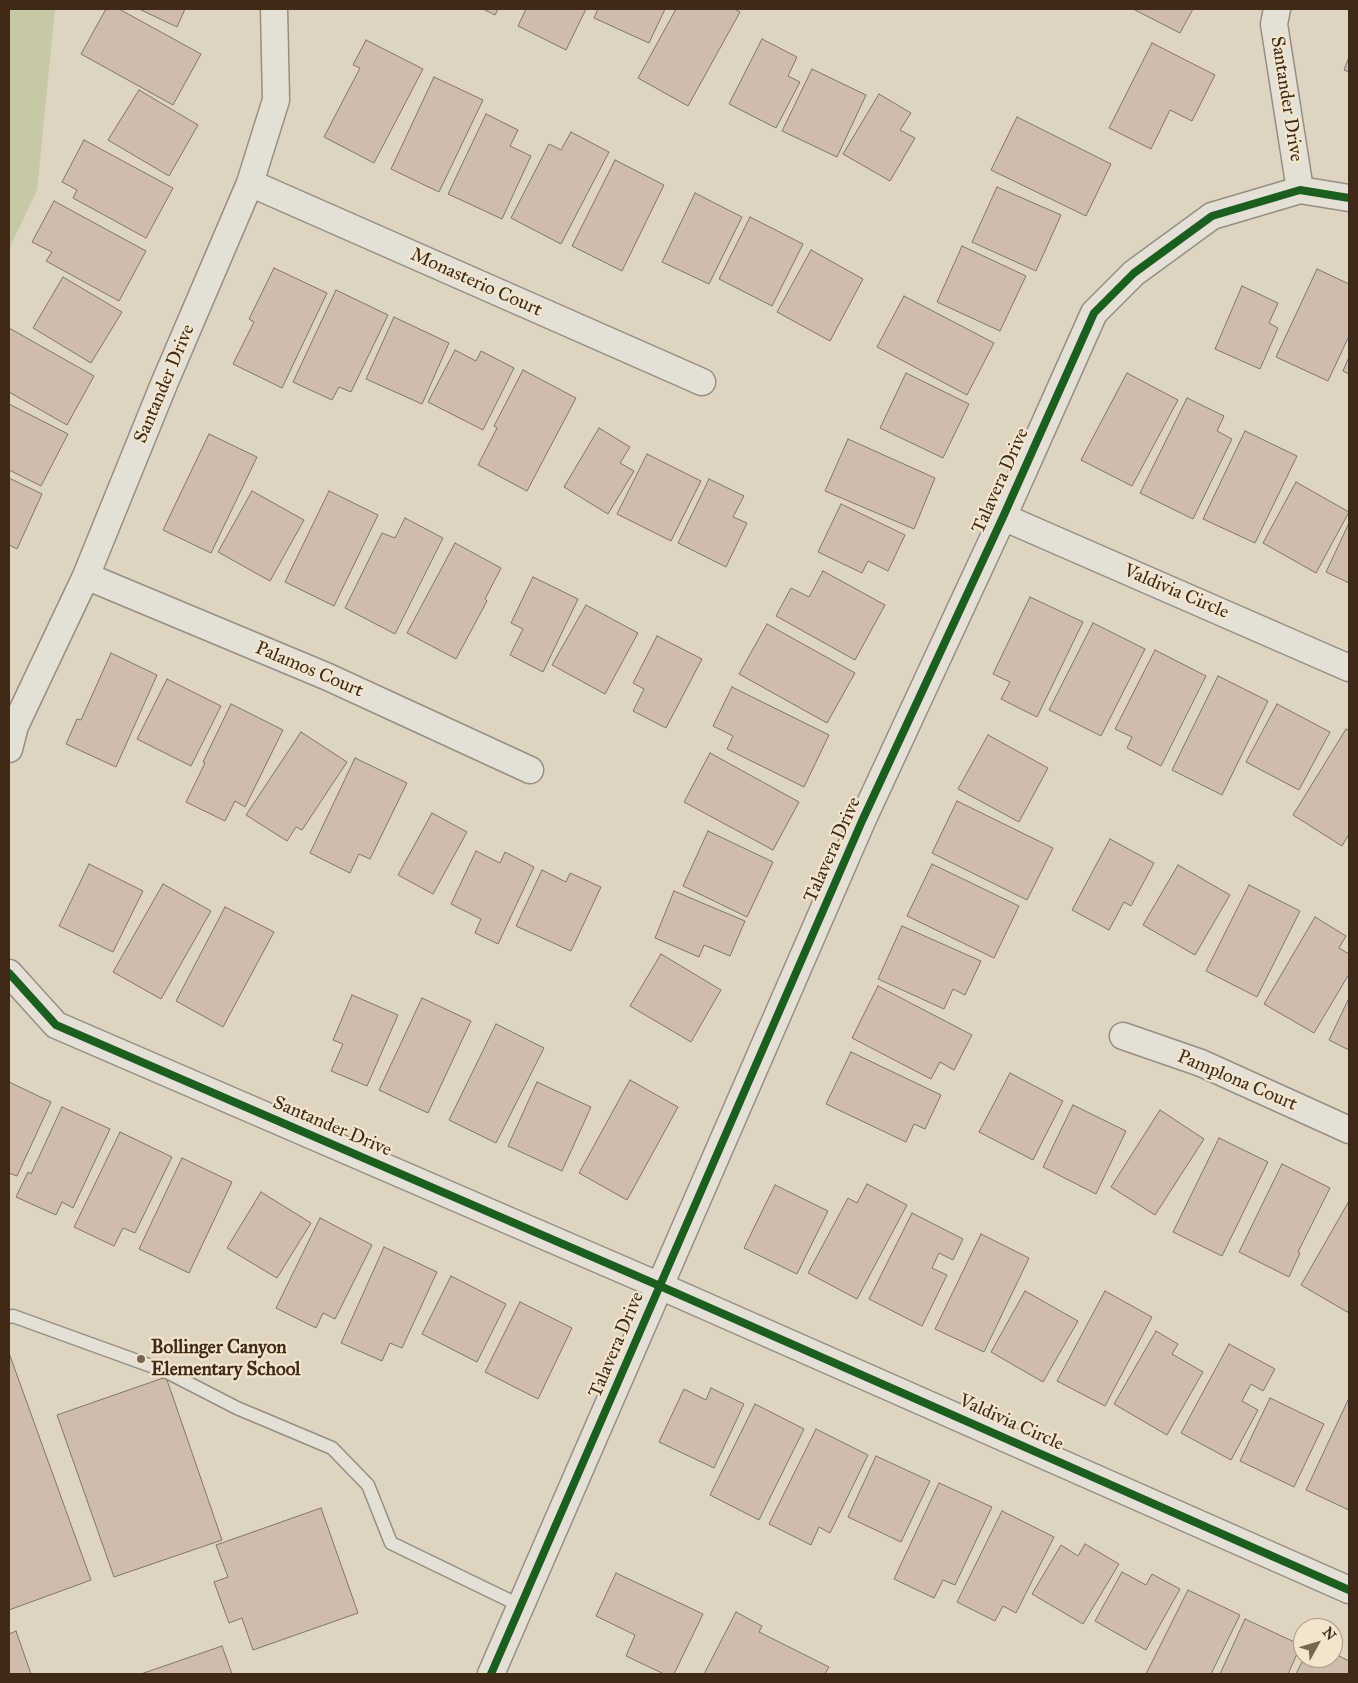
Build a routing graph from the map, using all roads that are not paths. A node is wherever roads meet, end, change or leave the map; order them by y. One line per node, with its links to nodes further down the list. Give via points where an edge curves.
1 (274, 9): 3 (street, Santander Drive, via 276,100)
2 (1277, 9): 4 (street, Santander Drive, via 1274,24)
3 (250, 184): 6 (street, Monasterio Court); 8 (street, Santander Drive)
4 (1300, 190): 5 (street, Talavera Drive); 7 (street, Talavera Drive, via 1212,216 1134,273 1094,313)
5 (1349, 198)
6 (702, 382)
7 (1003, 518): 9 (street, Valdivia Circle); 15 (street, Talavera Drive, via 862,821)
8 (86, 576): 10 (street, Santander Drive, via 15,726); 11 (street, Palamos Court, via 328,678)
9 (1349, 668)
10 (9, 749)
11 (530, 770)
12 (9, 973): 15 (street, Santander Drive, via 56,1025)
13 (1123, 1036): 14 (street, Pamplona Court, via 1201,1064)
14 (1349, 1130)
15 (660, 1286): 17 (street, Valdivia Circle); 18 (street, Talavera Drive)
16 (9, 1317): 18 (lane, via 165,1371 237,1408 332,1448 368,1485 391,1543)
17 (1349, 1590)
18 (522, 1606): 19 (street, Talavera Drive)
19 (491, 1674)

